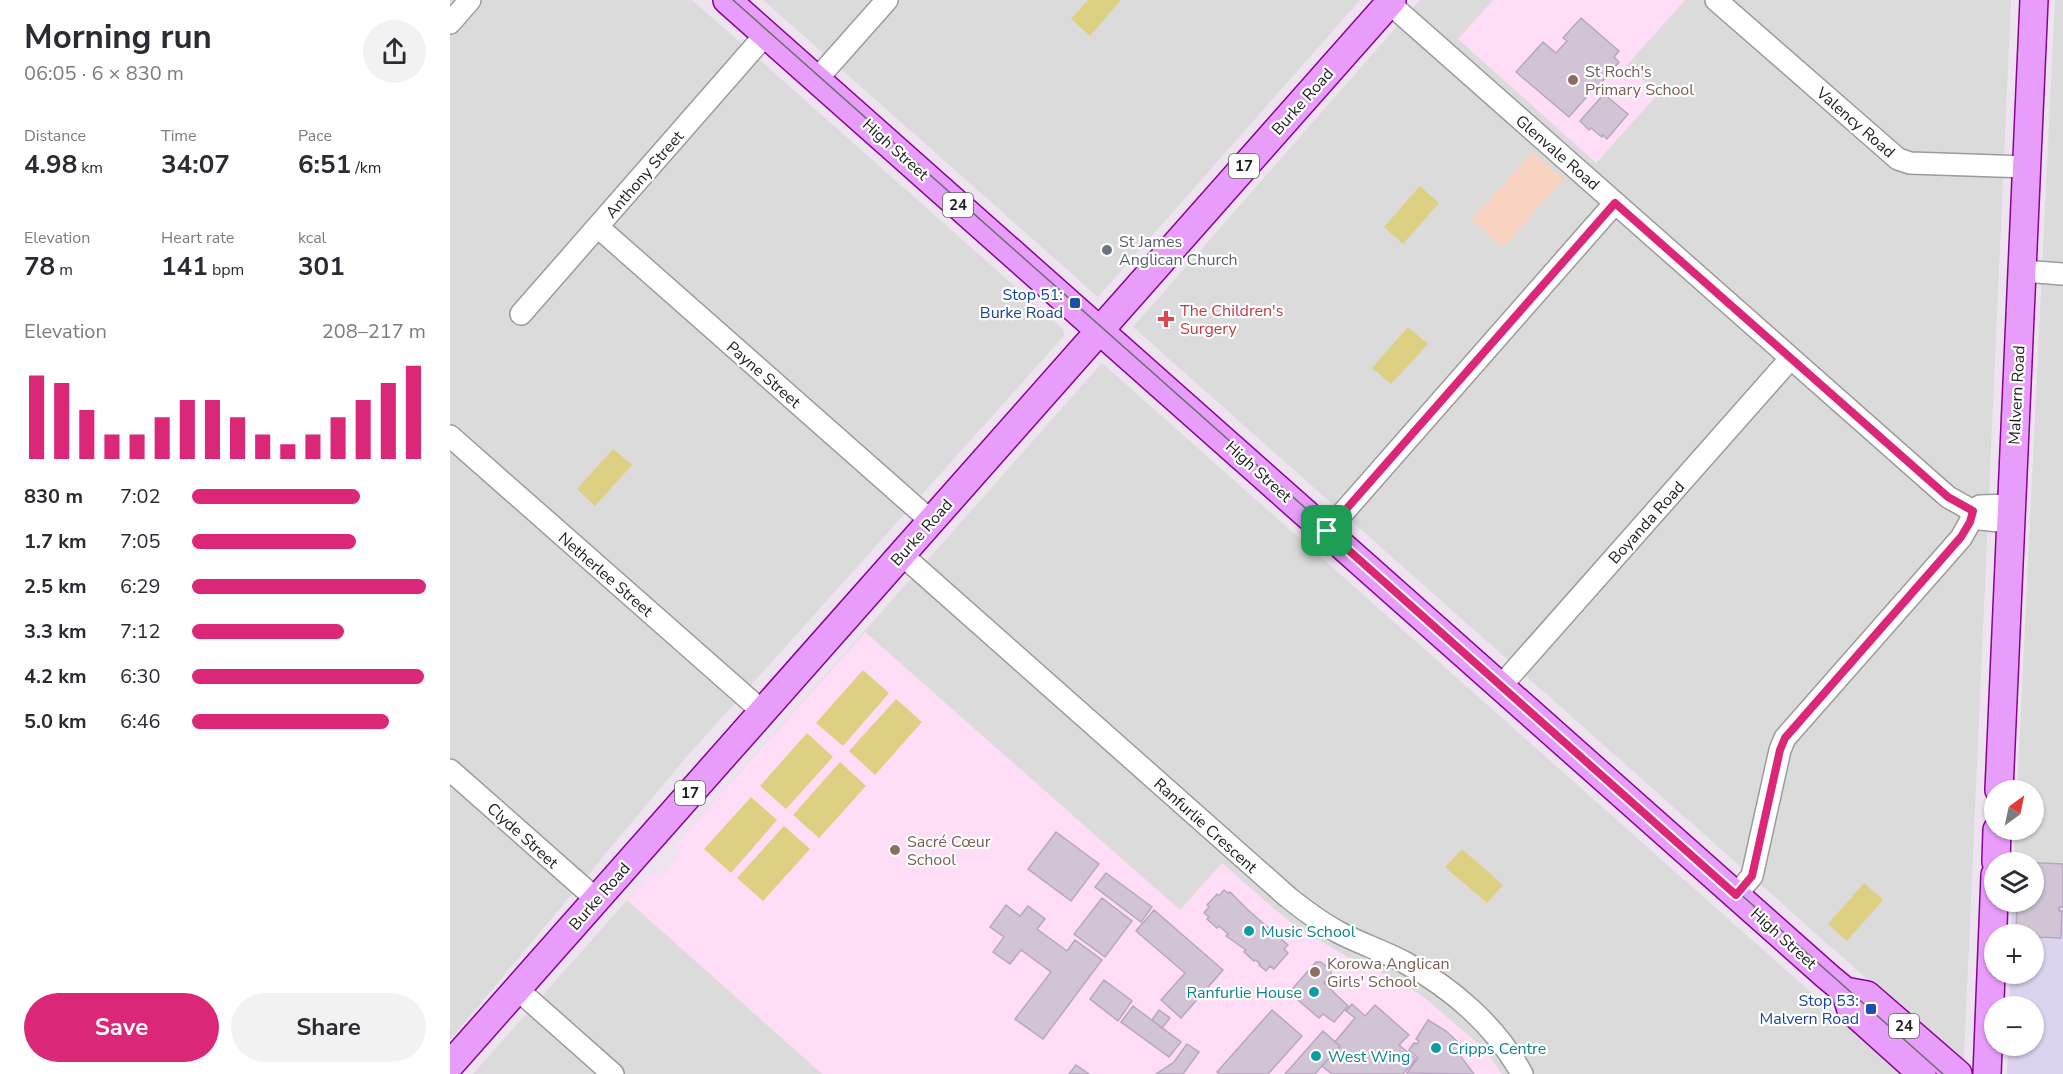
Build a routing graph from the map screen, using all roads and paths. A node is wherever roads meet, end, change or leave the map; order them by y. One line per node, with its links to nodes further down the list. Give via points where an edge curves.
1 (470, 0): 7 (street)
2 (727, 0): 8 (main road, High Street / 24)
3 (887, 0): 9 (street)
4 (2034, 0): 10 (main road, Malvern Road)
5 (1390, 2): 11 (street, Glenvale Road); 16 (main road, Burke Road / 17)
6 (1727, 4): 10 (street, Valency Road, via 1898,159)
7 (450, 23)
8 (766, 34): 9 (main road, High Street / 24); 12 (street, Anthony Street)
9 (817, 79): 16 (main road, High Street / 24)
10 (2027, 167): 13 (main road, Malvern Road)
11 (1615, 203): 17 (street, Glenvale Road); 22 (street)
12 (598, 226): 15 (street, Anthony Street); 21 (street, Payne Street)
13 (2022, 272): 14 (street); 20 (main road, Malvern Road)
14 (2063, 274)
15 (521, 314)
16 (1099, 330): 21 (main road, Burke Road / 17); 22 (main road, High Street / 24)
17 (1791, 358): 19 (street, Glenvale Road, via 1948,497); 24 (street, Boyanda Road)
18 (450, 436): 25 (street, Netherlee Street)
19 (1973, 511): 20 (street, via 1980,506); 28 (street, via 1961,537 1785,738 1752,876)
20 (2011, 514): 27 (main road, Malvern Road)
21 (931, 521): 23 (main road, Burke Road / 17)
22 (1327, 531): 24 (main road, High Street / 24)
23 (901, 554): 25 (main road, Burke Road / 17); 35 (street, Ranfurlie Crescent, via 1289,898 1337,931 1422,973 1466,1005 1502,1041)
24 (1501, 686): 28 (main road, High Street / 24)
25 (762, 711): 29 (main road, Burke Road / 17)
26 (450, 770): 29 (street, Clyde Street)
27 (1999, 780)
28 (1736, 895): 32 (main road, High Street / 24)
29 (596, 899): 31 (main road, Burke Road / 17)
30 (1994, 912): 38 (main road)
31 (517, 989): 33 (main road, Burke Road / 17); 34 (street)
32 (1845, 991): 36 (main road, High Street / 24, via 1851,1010); 37 (main road, High Street / 24, via 1867,995)
33 (450, 1065)
34 (613, 1074)
35 (1522, 1074)
36 (1922, 1074)
37 (1958, 1074)
38 (1987, 1074)

